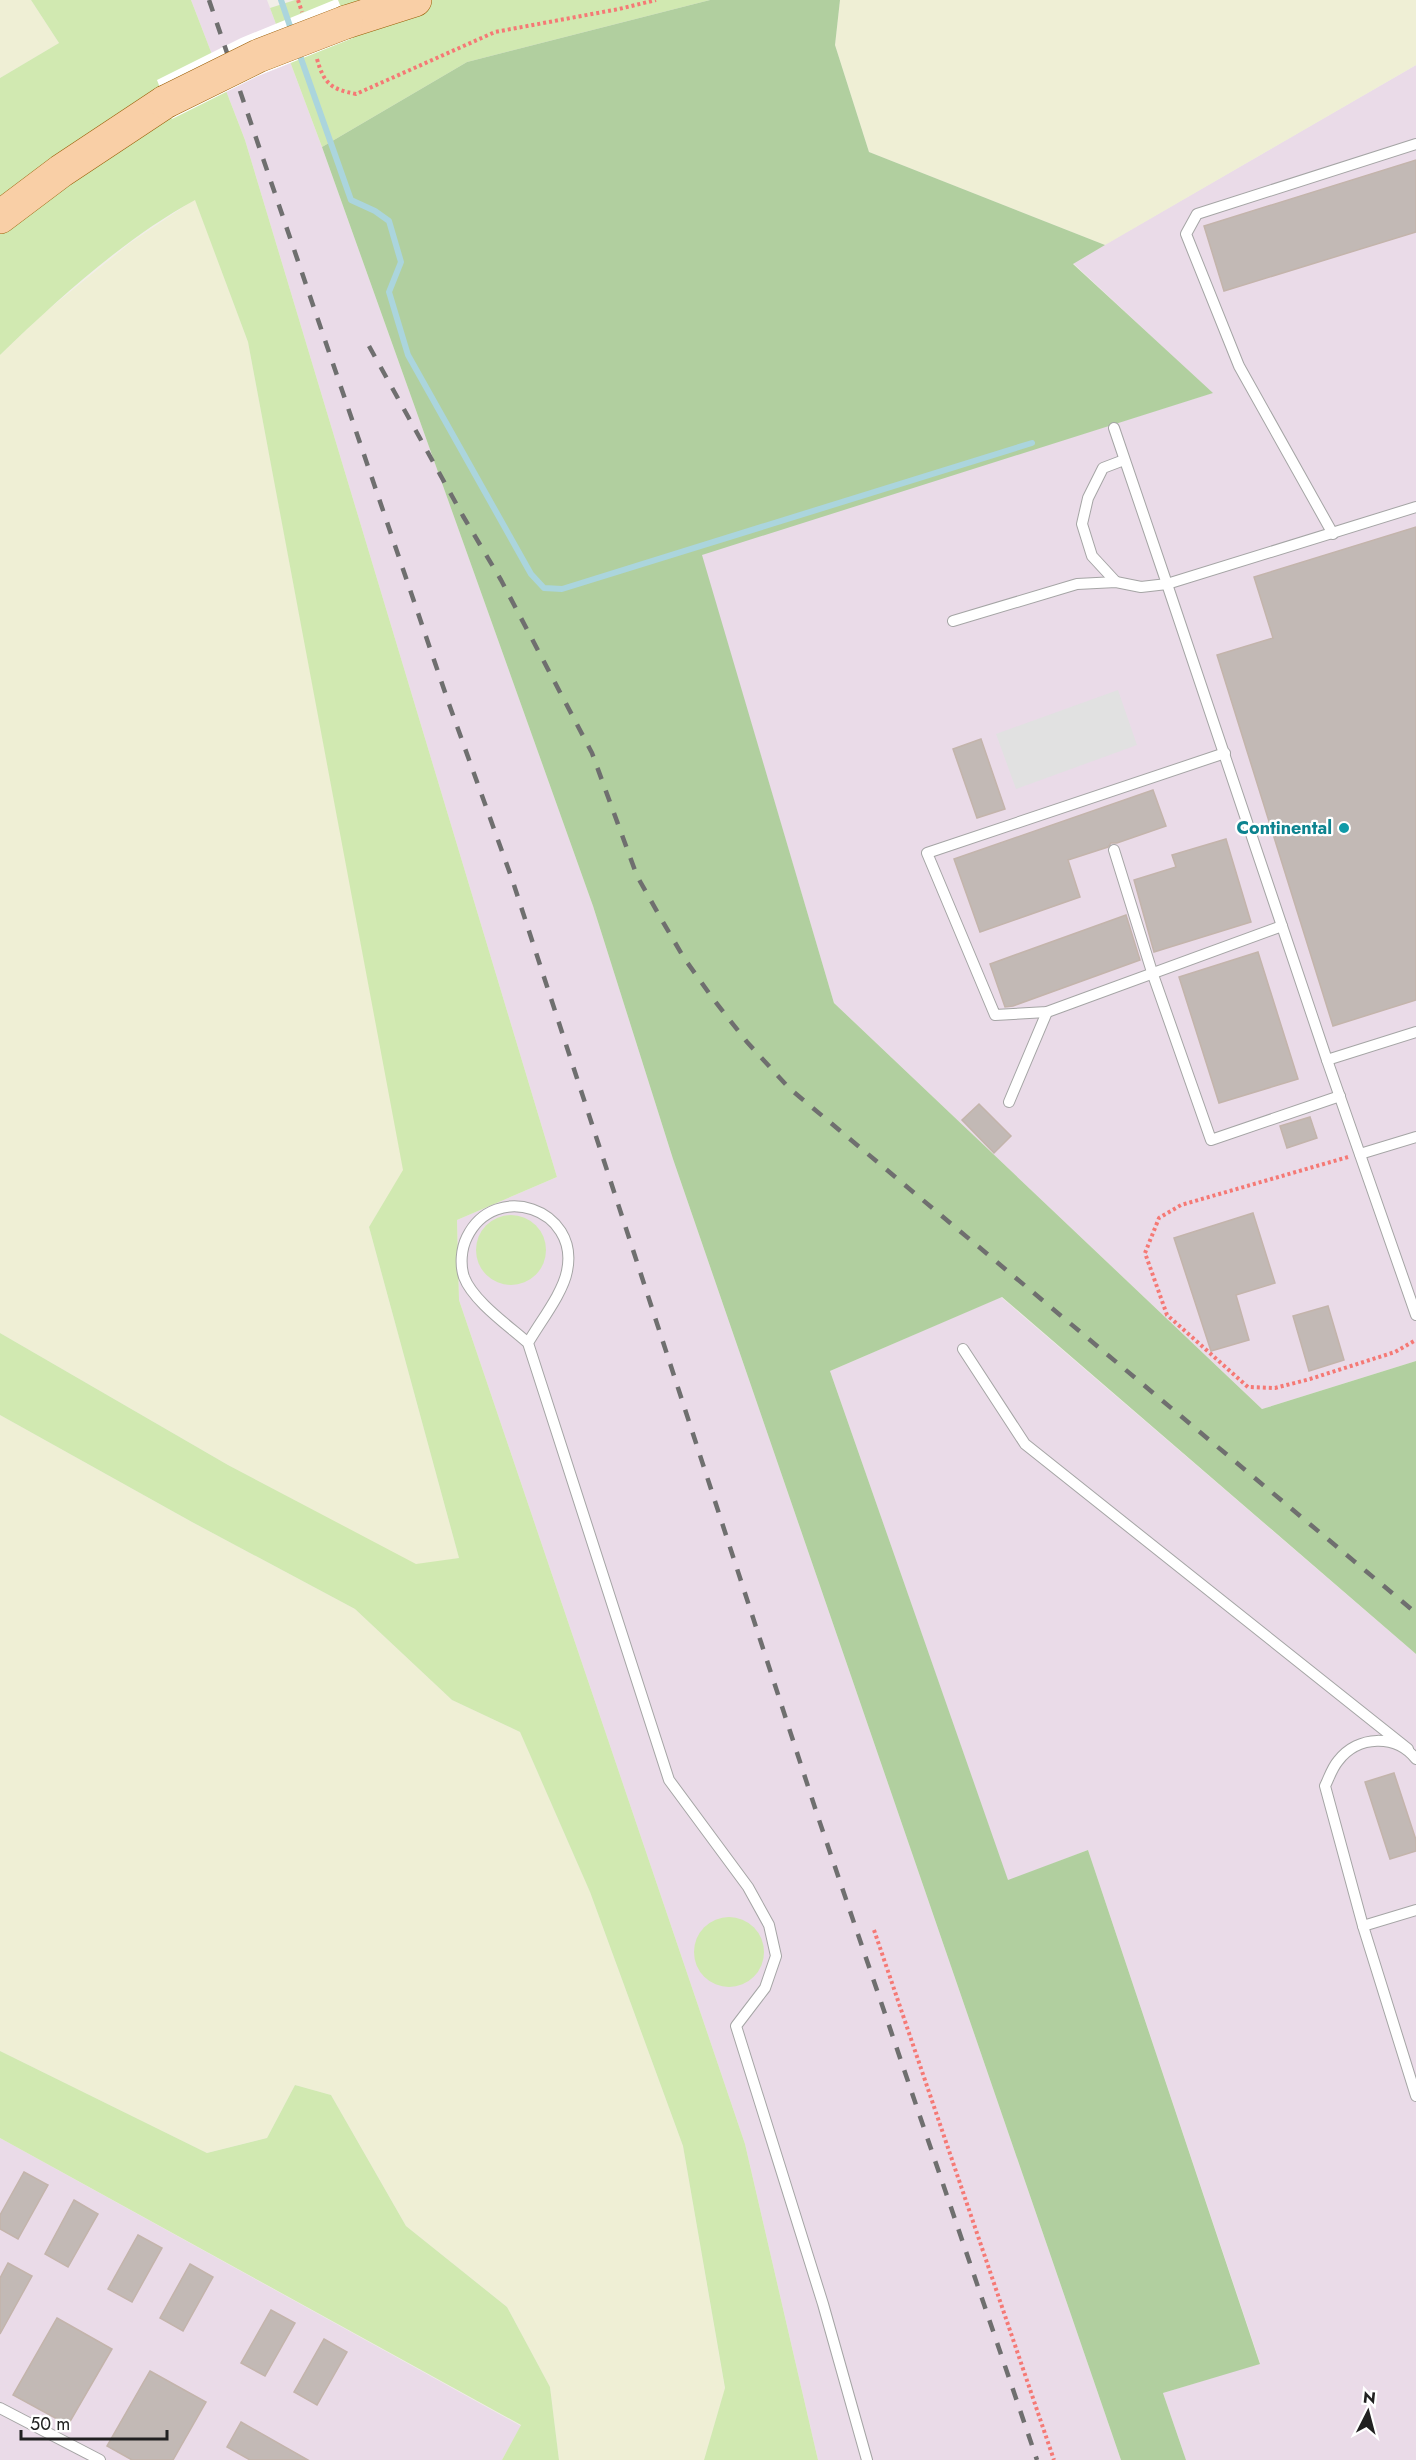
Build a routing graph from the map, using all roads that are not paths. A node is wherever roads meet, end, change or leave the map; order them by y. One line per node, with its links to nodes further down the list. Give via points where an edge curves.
1 (415, 0): 3 (main road, bridge, via 258,56 165,102 60,171)
2 (1416, 144): 7 (lane, via 1197,214 1186,234 1239,366)
3 (0, 217)
4 (1114, 428): 5 (lane)
5 (1124, 460): 8 (lane, via 1103,468 1088,498 1082,524 1092,556); 9 (lane)
6 (1416, 507): 7 (lane)
7 (1333, 534): 9 (lane)
8 (1116, 582): 9 (lane, via 1141,587); 10 (lane, via 1077,584)
9 (1167, 584): 11 (lane)
10 (953, 621)
11 (1225, 753): 13 (lane); 15 (lane, via 927,853 995,1014)
12 (1114, 850): 14 (lane)
13 (1282, 927): 14 (lane); 17 (lane)
14 (1152, 972): 15 (lane); 18 (lane, via 1211,1140)
15 (1047, 1012): 19 (lane)
16 (1416, 1032): 17 (lane)
17 (1327, 1060): 18 (lane)
18 (1340, 1096): 21 (lane)
19 (1009, 1102)
20 (1416, 1137): 21 (lane)
21 (1360, 1154): 22 (lane)
22 (1416, 1315)
23 (528, 1343): 23 (lane, via 477,1297 462,1265 465,1241 478,1220 499,1208 530,1208 547,1216 567,1247 563,1284); 32 (lane, via 669,1780 748,1887 769,1925 776,1956 765,1988 736,2026)
24 (963, 1349): 25 (lane, via 1025,1444)
25 (1408, 1749): 26 (lane); 28 (lane, via 1376,1740 1358,1744 1339,1759 1325,1786)
26 (1416, 1759)
27 (1416, 1910): 28 (lane)
28 (1363, 1926): 29 (lane)
29 (1416, 2096)
30 (0, 2408): 31 (lane)
31 (100, 2460)
32 (867, 2460)

